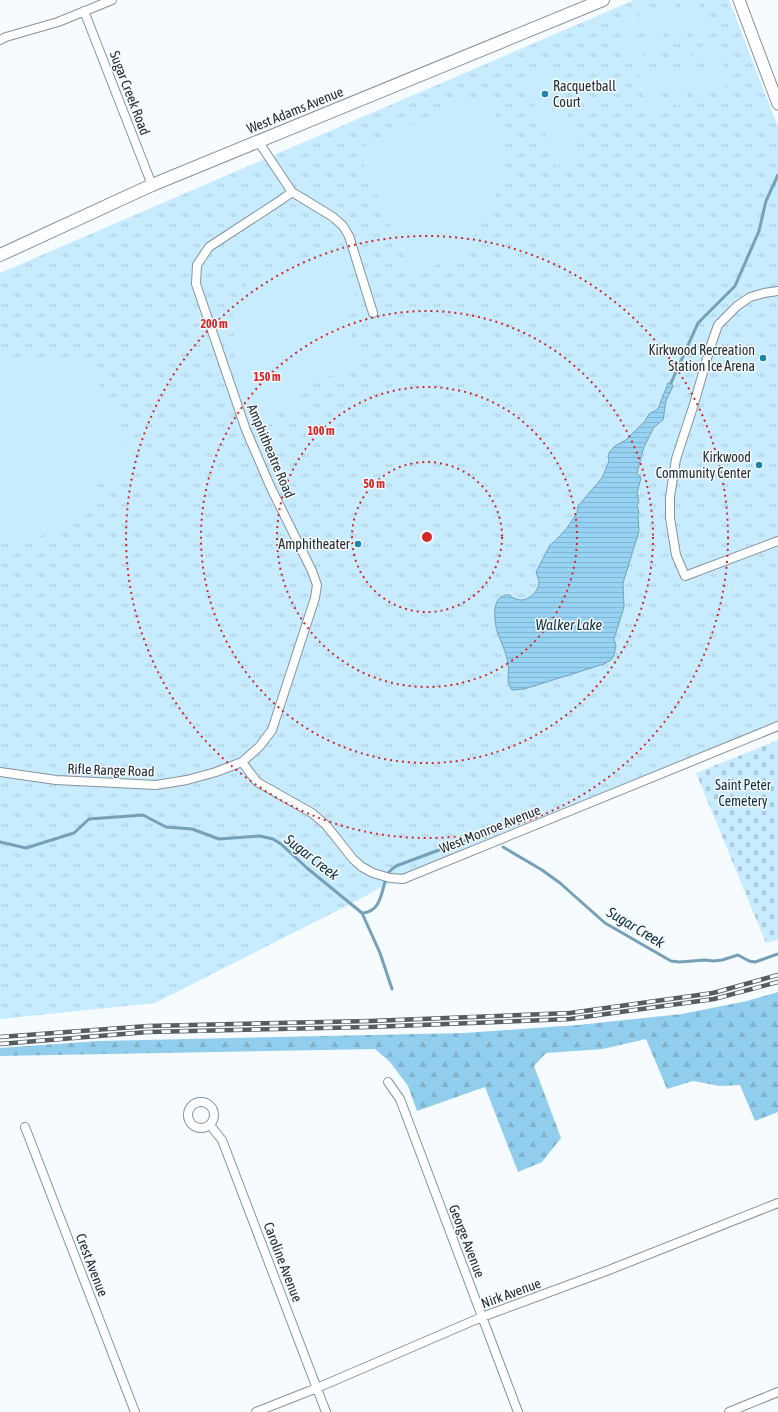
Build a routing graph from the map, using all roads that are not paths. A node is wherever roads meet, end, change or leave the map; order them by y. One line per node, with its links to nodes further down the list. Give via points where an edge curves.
1 (112, 0): 4 (street)
2 (603, 0): 7 (main road, West Adams Avenue)
3 (739, 0): 6 (street)
4 (84, 11): 5 (street); 8 (street, Sugar Creek Road)
5 (0, 40)
6 (778, 104)
7 (258, 141): 8 (main road, West Adams Avenue); 9 (street)
8 (152, 185): 10 (main road, West Adams Avenue)
9 (292, 192): 12 (street, via 343,226 349,236); 15 (street, Amphitheatre Road, via 209,247 197,265 196,284 246,430 317,585 272,730 259,747)
10 (0, 254)
11 (778, 291): 13 (street, via 750,297 718,325 675,466 670,497 670,518 676,555 685,576)
12 (373, 313)
13 (778, 541)
14 (778, 726): 15 (street, West Monroe Avenue, via 402,879 390,878 362,868 312,813 257,782)
15 (242, 762): 16 (street, Rifle Range Road, via 216,772 156,786 56,780)
16 (0, 772)
17 (388, 1082): 21 (street, George Avenue, via 400,1099)
18 (210, 1125): 22 (street, Caroline Avenue, via 222,1140)
19 (25, 1127): 24 (street, Crest Avenue)
20 (778, 1203): 21 (street, Nirk Avenue)
21 (482, 1317): 22 (street, Nirk Avenue); 27 (street, George Avenue)
22 (317, 1388): 25 (street, Nirk Avenue); 26 (street, Caroline Avenue)
23 (778, 1392): 28 (street)
24 (135, 1412)
25 (256, 1412)
26 (326, 1412)
27 (518, 1412)
28 (729, 1412)

